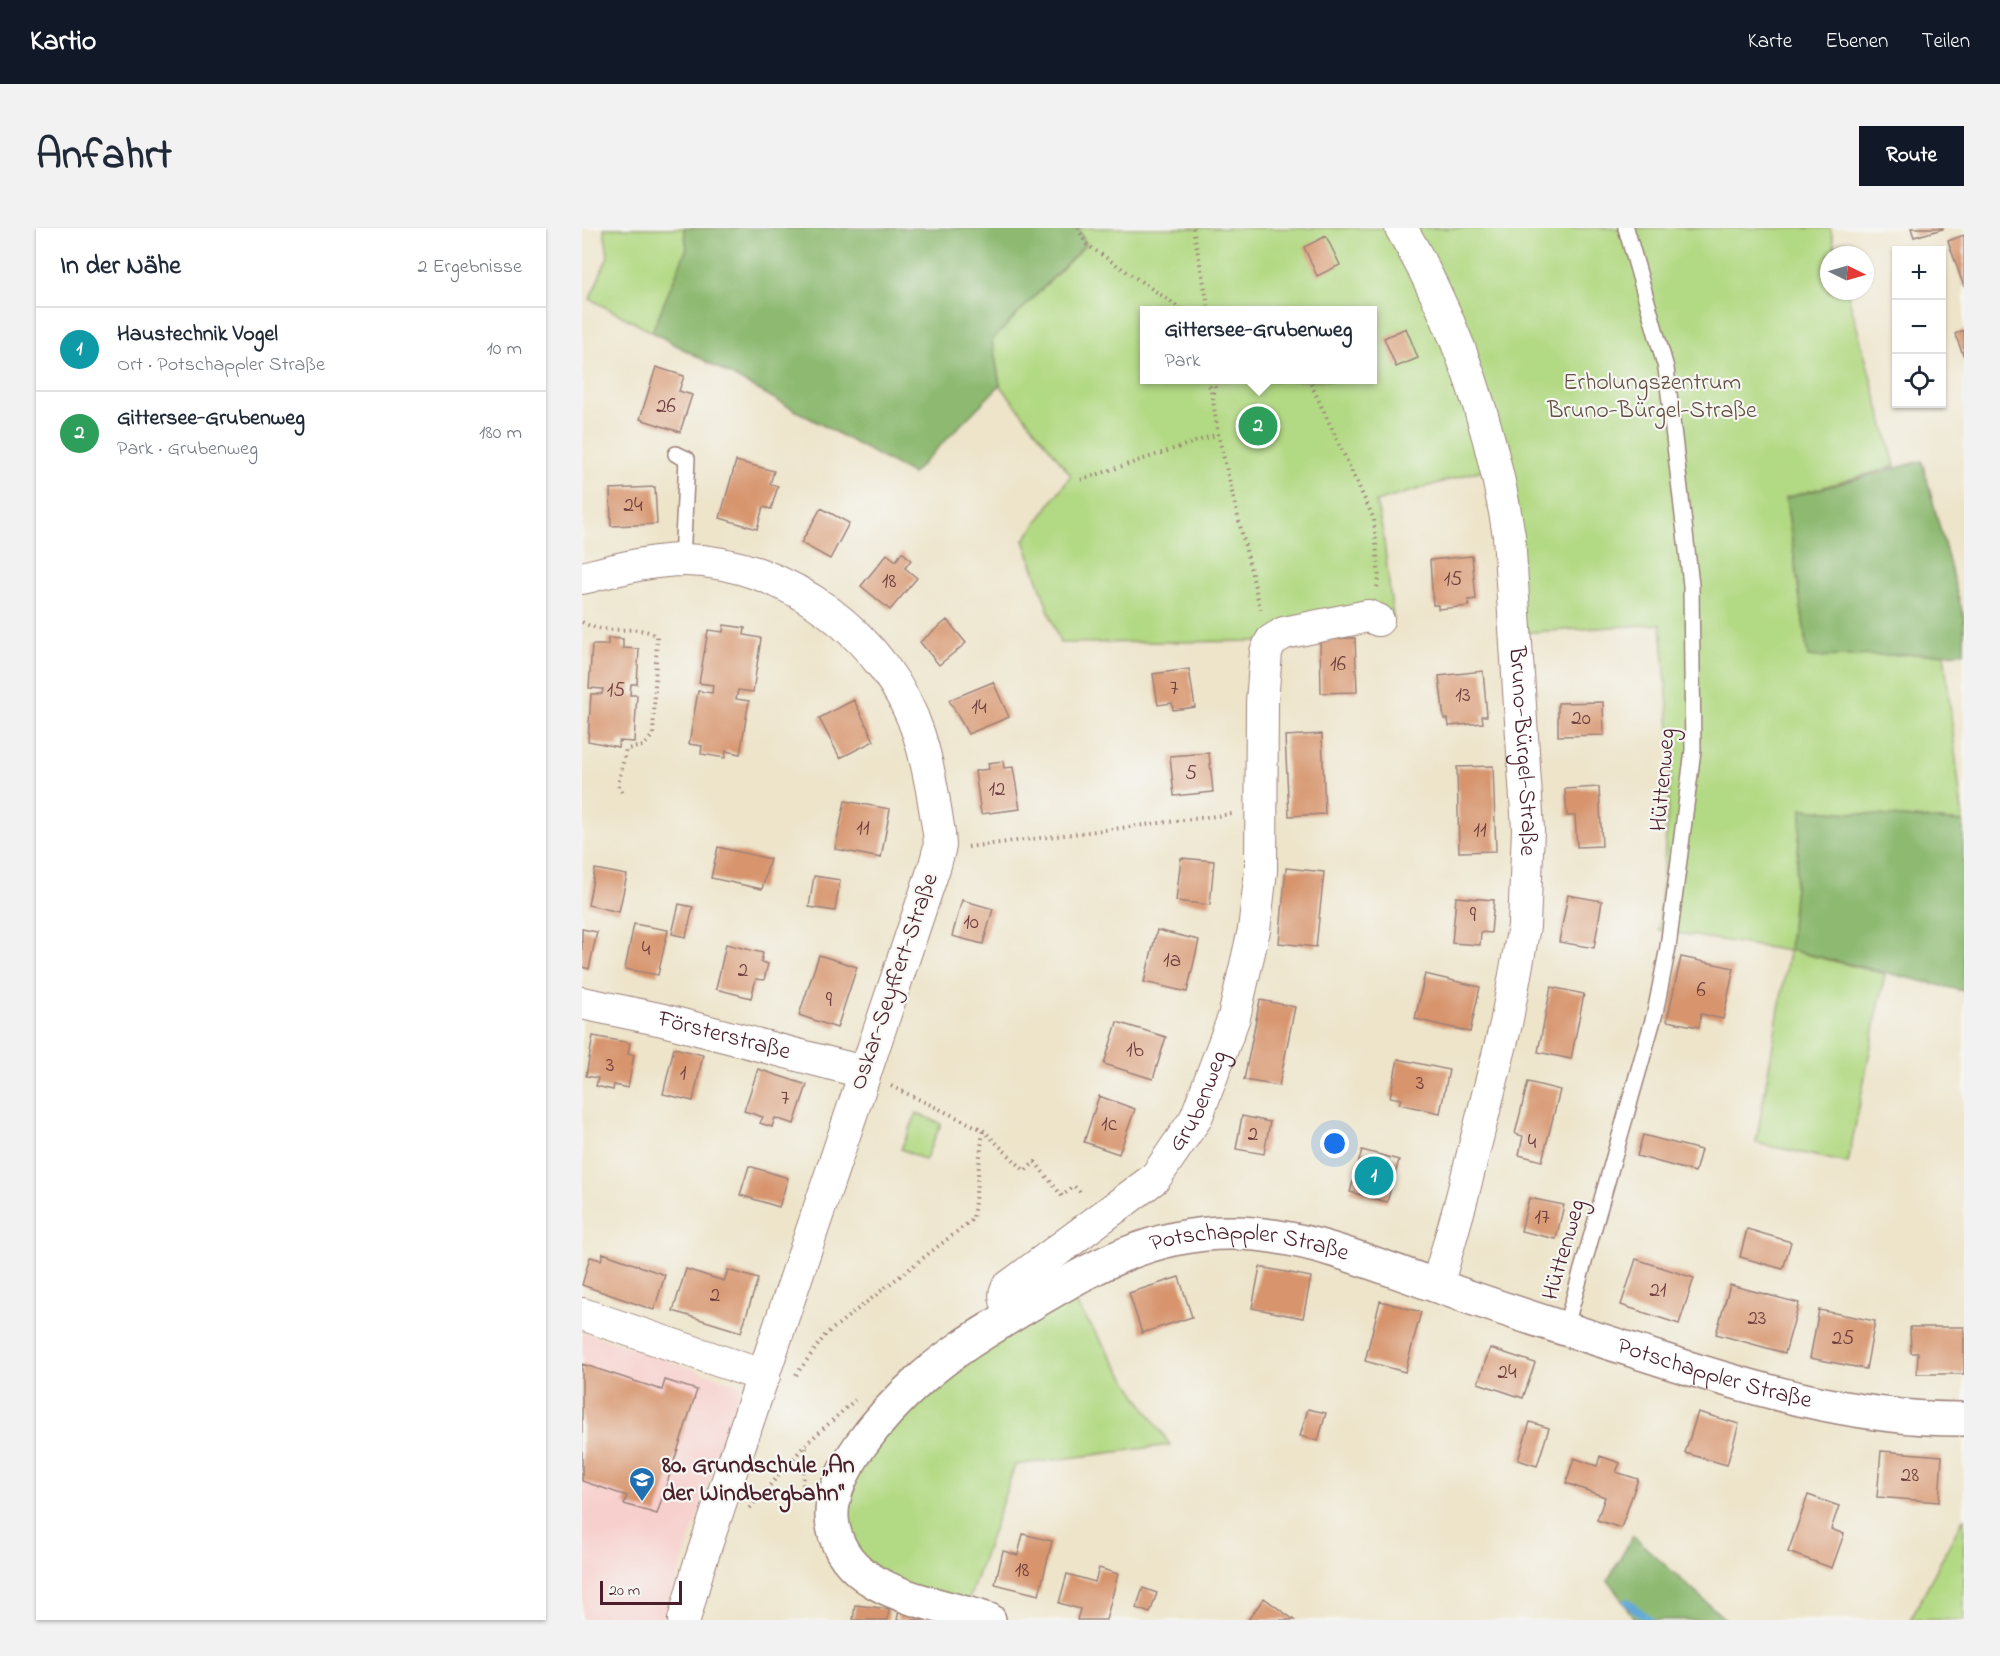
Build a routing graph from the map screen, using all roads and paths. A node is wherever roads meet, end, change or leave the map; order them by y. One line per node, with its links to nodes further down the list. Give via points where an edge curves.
1 (1078, 228): 5 (path, via 1086,244)
2 (1192, 228): 6 (path)
3 (1401, 228): 26 (street, Bruno-Bürgel-Straße, via 1461,349 1504,499 1528,829 1521,952)
4 (1626, 228): 29 (lane, Hüttenweg, via 1666,368 1691,585 1693,750 1668,947 1655,1013)
5 (1177, 306)
6 (1208, 306)
7 (1209, 384): 10 (path)
8 (1215, 384): 10 (path)
9 (1311, 384): 16 (path, via 1374,519 1379,579)
10 (1213, 400): 11 (path)
11 (1218, 434): 13 (path); 18 (path, via 1263,624)
12 (676, 454): 14 (lane, via 687,459)
13 (1081, 480)
14 (682, 560): 15 (street, Oskar-Seyffert-Straße, via 629,566); 21 (street, Oskar-Seyffert-Straße, via 726,564 768,578 808,598 863,642 890,676 919,734)
15 (582, 578)
16 (1373, 618): 18 (street, via 1284,633)
17 (582, 622): 19 (path, via 596,630 648,631 657,636 653,735 643,746 626,749 618,785)
18 (1271, 640): 20 (street, Grubenweg, via 1266,652 1262,702)
19 (622, 792)
20 (1262, 810): 21 (path, via 956,848); 25 (street, Grubenweg, via 1261,871 1254,930 1234,1017 1216,1068 1196,1118 1178,1148 1155,1178)
21 (940, 846): 23 (street, Oskar-Seyffert-Straße)
22 (582, 1003): 23 (street, Försterstraße)
23 (863, 1072): 24 (path); 30 (street, Oskar-Seyffert-Straße)
24 (983, 1130): 25 (path, via 1025,1171 1035,1162 1062,1196 1074,1186); 30 (path, via 973,1219 826,1334)
25 (1105, 1216): 28 (street, Grubenweg, via 1007,1288 1006,1302)
26 (1437, 1286): 28 (street, Potschappler Straße, via 1304,1241 1269,1235 1211,1234 1138,1248 1100,1264); 29 (street, Potschappler Straße)
27 (582, 1314): 30 (street)
28 (1014, 1314): 33 (street, Potschappler Straße, via 943,1359 910,1388 859,1448 840,1480 831,1510 833,1528 847,1559 880,1586)
29 (1565, 1329): 31 (street, Potschappler Straße, via 1708,1375 1790,1396 1887,1414)
30 (778, 1378): 32 (street, Oskar-Seyffert-Straße, via 698,1569)
31 (1964, 1419)
32 (684, 1620)
33 (989, 1620)

